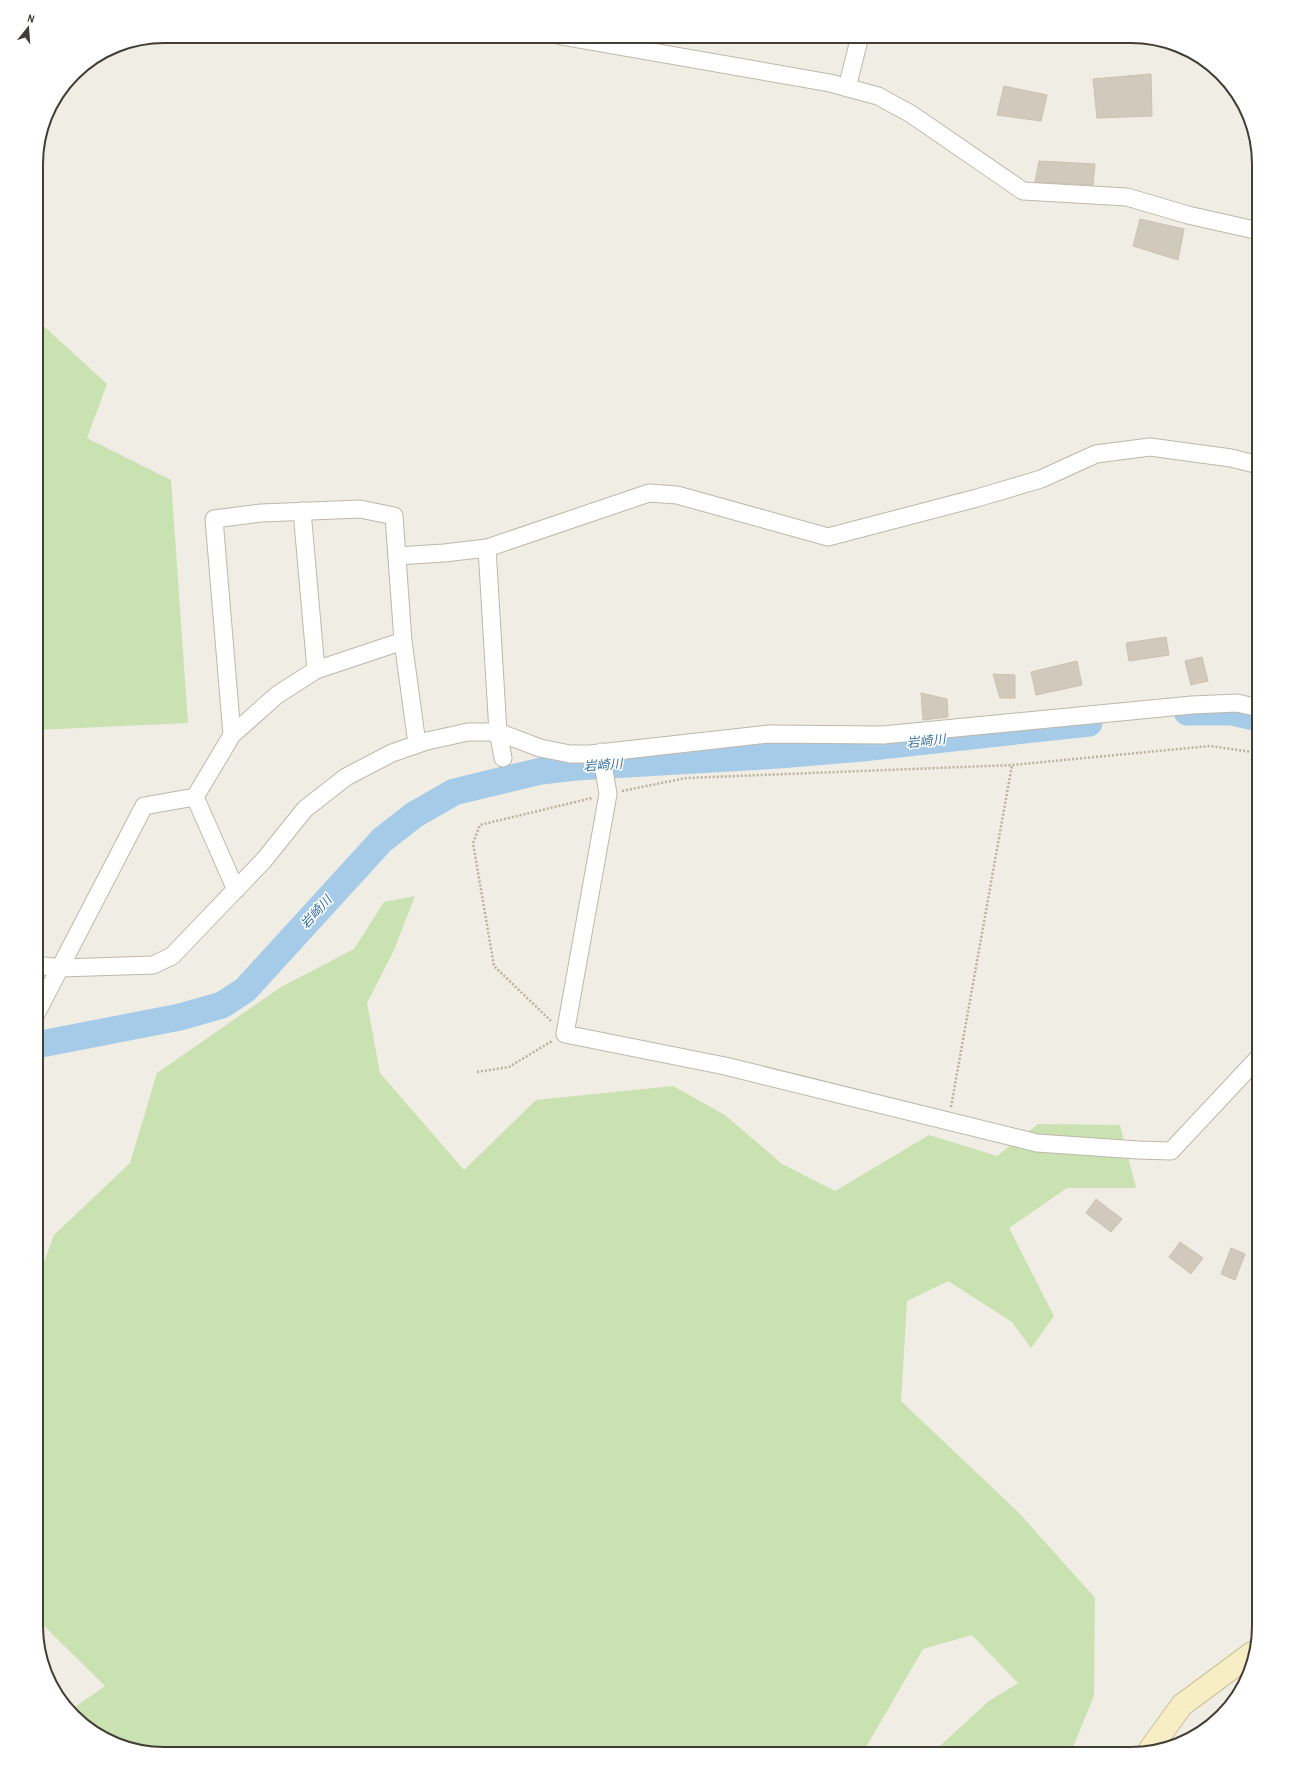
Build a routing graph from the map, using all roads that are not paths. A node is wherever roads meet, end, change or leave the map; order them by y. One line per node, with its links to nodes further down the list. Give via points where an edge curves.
1 (601, 43): 3 (street)
2 (858, 43): 3 (street)
3 (847, 88): 4 (street, via 878,96 911,114 1023,191 1127,197 1188,215)
4 (1252, 229)
5 (1252, 463): 7 (street, via 1150,447 1096,454 1041,479 828,537 677,495 649,493)
6 (302, 511): 8 (street, via 360,509 394,516); 10 (street); 13 (street, via 214,519)
7 (487, 548): 8 (street, via 444,554); 12 (street)
8 (397, 556): 9 (street)
9 (403, 641): 10 (street); 14 (street)
10 (316, 670): 13 (street, via 277,695)
11 (1252, 707): 15 (street, via 1237,704 1192,705 883,735 769,734)
12 (498, 732): 14 (street, via 468,732); 15 (street, via 540,748 570,754); 16 (street)
13 (232, 735): 17 (street)
14 (417, 744): 18 (street, via 392,753 346,777 305,809)
15 (601, 752): 22 (street, via 608,794 565,1034 725,1066 1037,1143 1138,1150 1171,1151)
16 (503, 758)
17 (195, 797): 18 (street); 20 (street, via 144,806)
18 (236, 890): 20 (street, via 172,956 153,965)
19 (43, 966): 20 (street)
20 (61, 968): 21 (street)
21 (43, 1001)
22 (1252, 1064)
23 (1248, 1656): 24 (street, via 1182,1705)
24 (1153, 1745)

